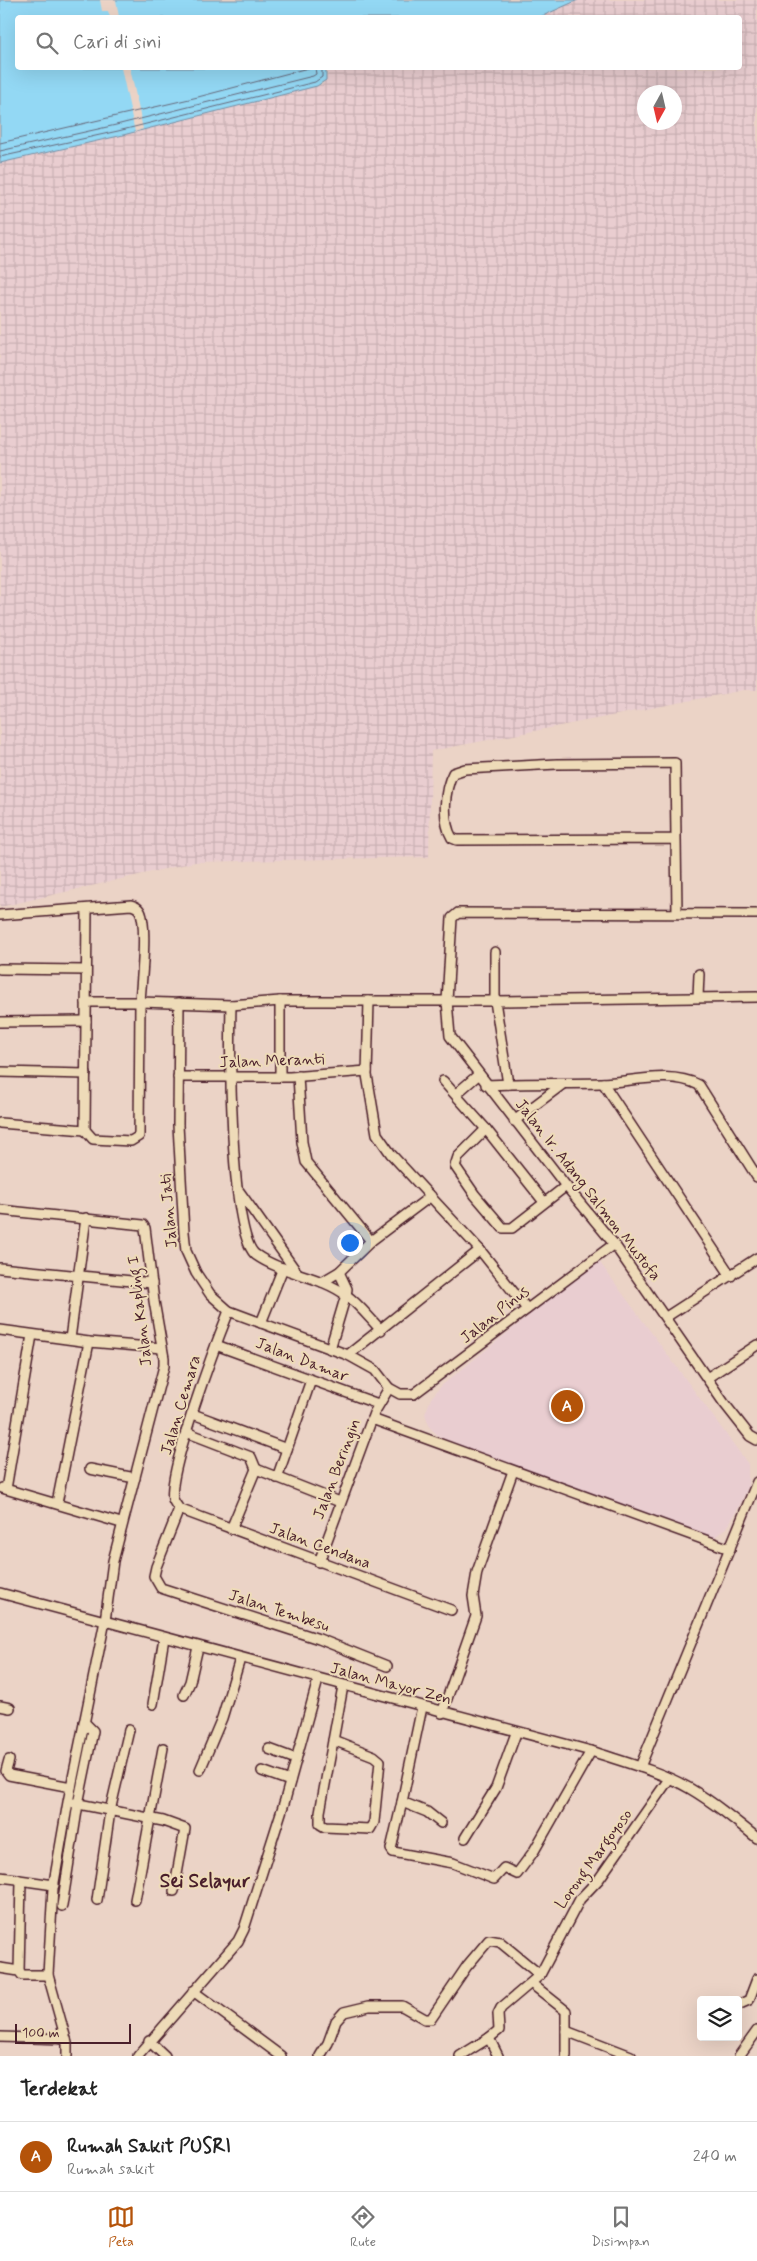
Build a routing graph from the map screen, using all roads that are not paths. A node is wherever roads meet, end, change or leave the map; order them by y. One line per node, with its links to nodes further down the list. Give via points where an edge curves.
1 (676, 839): 1 (street, via 457,840 448,832 448,782 453,773 465,769 674,763); 3 (street)
2 (86, 909): 4 (street); 8 (street); 16 (street, via 131,905 140,910 143,958)
3 (677, 913): 5 (street, Jalan Ir. Adang Salmon Mustofa); 13 (street, Jalan Ir. Adang Salmon Mustofa, via 458,913 452,918)
4 (0, 914)
5 (757, 914)
6 (495, 952): 14 (street)
7 (0, 969): 8 (street)
8 (86, 970): 15 (street)
9 (699, 974): 10 (street)
10 (698, 997): 11 (street); 14 (street)
11 (757, 997)
12 (369, 1001): 13 (street); 17 (street); 22 (street)
13 (447, 1001): 14 (street); 25 (street, Jalan Ir. Adang Salmon Mustofa, via 450,1036)
14 (495, 1001): 32 (street)
15 (86, 1002): 16 (street); 20 (street)
16 (140, 1002): 18 (street); 39 (street, via 139,1136 131,1140 94,1139)
17 (280, 1002): 19 (street); 28 (street)
18 (179, 1003): 19 (street); 29 (street, Jalan Jati)
19 (231, 1005): 27 (street)
20 (86, 1021): 21 (street); 24 (street)
21 (0, 1022)
22 (367, 1071): 26 (street, Jalan Meranti); 43 (street, via 377,1134 391,1154)
23 (0, 1072): 24 (street)
24 (86, 1074): 39 (street)
25 (478, 1075): 34 (street, Jalan Ir. Adang Salmon Mustofa); 35 (street)
26 (298, 1076): 28 (street, Jalan Meranti); 47 (street, via 306,1162)
27 (229, 1077): 28 (street, Jalan Meranti); 29 (street, Jalan Meranti); 42 (street)
28 (280, 1077)
29 (178, 1078): 61 (street, Jalan Jati, via 186,1251 210,1294)
30 (443, 1080): 35 (street)
31 (603, 1083): 33 (street); 40 (street, via 676,1078 699,1085); 56 (street)
32 (508, 1084): 33 (street); 34 (street)
33 (563, 1084): 36 (street)
34 (486, 1085): 36 (street, Jalan Ir. Adang Salmon Mustofa)
35 (456, 1094): 38 (street)
36 (514, 1121): 41 (street, Jalan Ir. Adang Salmon Mustofa)
37 (0, 1123): 39 (street)
38 (486, 1129): 44 (street); 44 (street, via 472,1140 455,1166 475,1195 503,1228 508,1229)
39 (85, 1130)
40 (757, 1177)
41 (566, 1186): 44 (street); 48 (street, Jalan Ir. Adang Salmon Mustofa)
42 (238, 1189): 52 (street, via 245,1239 250,1248 255,1255); 54 (street)
43 (431, 1196): 47 (street); 49 (street)
44 (544, 1202)
45 (0, 1210): 46 (street, Jalan Kapling I)
46 (86, 1218): 55 (street); 58 (street, Jalan Kapling I, via 143,1225)
47 (371, 1241): 53 (street)
48 (614, 1244): 60 (street, Jalan Pinus); 62 (street, Jalan Ir. Adang Salmon Mustofa)
49 (480, 1250): 60 (street); 65 (street)
50 (757, 1258): 56 (street)
51 (0, 1268): 55 (street)
52 (282, 1268): 54 (street); 63 (street)
53 (338, 1272): 57 (street); 59 (street, via 347,1289)
54 (299, 1275): 57 (street)
55 (77, 1276): 58 (street); 67 (street)
56 (731, 1276): 62 (street)
57 (322, 1282): 59 (street)
58 (152, 1283): 71 (street, Jalan Kapling I)
59 (346, 1295): 65 (street); 72 (street)
60 (527, 1309): 76 (street, Jalan Pinus, via 414,1394 400,1394)
61 (229, 1311): 63 (street, Jalan Jati); 69 (street, Jalan Cemara)
62 (666, 1317): 74 (street, Jalan Ir. Adang Salmon Mustofa)
63 (261, 1323): 72 (street, Jalan Jati)
64 (0, 1330): 66 (street)
65 (381, 1330): 73 (street)
66 (32, 1335): 67 (street); 89 (street)
67 (70, 1339): 68 (street)
68 (89, 1342): 71 (street); 91 (street)
69 (216, 1345): 75 (street, Jalan Damar); 78 (street, Jalan Cemara)
70 (757, 1345): 74 (street)
71 (162, 1348): 86 (street, Jalan Kapling I, via 164,1366)
72 (330, 1349): 73 (street, Jalan Jati)
73 (348, 1355): 76 (street, Jalan Jati, via 374,1370)
74 (707, 1378): 81 (street, Jalan Ir. Adang Salmon Mustofa, via 750,1436)
75 (311, 1380): 77 (street, Jalan Damar); 82 (street)
76 (389, 1388): 77 (street, Jalan Beringin)
77 (378, 1404): 79 (street, Jalan Beringin)
78 (193, 1414): 80 (street, Jalan Cemara); 82 (street)
79 (372, 1419): 85 (street); 90 (street, Jalan Beringin)
80 (186, 1432): 84 (street, via 251,1457); 92 (street, Jalan Cemara, via 173,1498)
81 (757, 1440)
82 (287, 1449): 87 (street)
83 (90, 1469): 86 (street)
84 (256, 1469): 87 (street); 94 (street)
85 (513, 1471): 95 (street); 111 (street, via 477,1572 473,1596 476,1616)
86 (135, 1478): 93 (street, Jalan Kapling I)
87 (277, 1478): 90 (street)
88 (757, 1482): 95 (street)
89 (3, 1488): 91 (street)
90 (340, 1502): 96 (street, Jalan Beringin)
91 (57, 1503): 93 (street)
92 (179, 1509): 94 (street, Jalan Cendana); 103 (street, Jalan Tembesu, via 156,1567 154,1576 161,1588 319,1639)
93 (121, 1523): 99 (street, Jalan Kapling I)
94 (232, 1529): 96 (street, Jalan Cendana)
95 (730, 1549): 121 (street)
96 (319, 1562): 98 (street, Jalan Cendana)
97 (0, 1594): 99 (street, Jalan Mayor Zen)
98 (451, 1610)
99 (105, 1621): 100 (street, Jalan Mayor Zen); 112 (street, Jalan Kapling I)
100 (164, 1638): 101 (street, Jalan Mayor Zen); 107 (street)
101 (198, 1647): 102 (street, Jalan Mayor Zen); 106 (street)
102 (240, 1658): 104 (street, Jalan Mayor Zen); 122 (street, via 222,1718)
103 (387, 1666)
104 (318, 1680): 105 (street, Jalan Mayor Zen); 119 (street)
105 (343, 1686): 109 (street, Jalan Mayor Zen); 115 (street)
106 (184, 1695)
107 (153, 1704)
108 (0, 1706): 110 (street)
109 (422, 1707): 111 (street, Jalan Mayor Zen); 128 (street)
110 (10, 1708)
111 (442, 1713): 114 (street, Jalan Mayor Zen)
112 (84, 1722): 126 (street, Jalan Kapling I); 129 (street, via 93,1731)
113 (129, 1730): 130 (street)
114 (516, 1733): 118 (street, Jalan Mayor Zen); 133 (street, via 496,1788)
115 (333, 1740): 115 (street, via 320,1824 370,1829 374,1822 380,1761)
116 (163, 1748): 131 (street)
117 (269, 1749): 119 (street)
118 (591, 1751): 121 (street, Jalan Mayor Zen); 128 (street, via 534,1851 517,1874 504,1868 494,1879 452,1863 393,1852)
119 (296, 1758): 125 (street)
120 (9, 1760): 126 (street, via 6,1771 9,1775)
121 (640, 1767): 124 (street, Jalan Mayor Zen)
122 (200, 1770)
123 (262, 1771): 125 (street)
124 (669, 1779): 134 (street, Jalan Mayor Zen, via 719,1808); 145 (street, Lorong Margoyoso, via 599,1879 580,1899)
125 (290, 1781): 148 (street, via 244,1930)
126 (71, 1787): 127 (street, Jalan Kapling I)
127 (68, 1802): 129 (street); 137 (street, Jalan Kapling I)
128 (402, 1802): 132 (street, via 427,1812)
129 (78, 1804): 130 (street); 141 (street)
130 (110, 1811): 131 (street); 139 (street)
131 (148, 1818): 138 (street, via 185,1829); 140 (street)
132 (441, 1822)
133 (465, 1838)
134 (757, 1838)
135 (0, 1877): 136 (street)
136 (19, 1880): 137 (street); 143 (street)
137 (54, 1885): 144 (street, Jalan Kapling I)
138 (174, 1891)
139 (97, 1900)
140 (135, 1900)
141 (62, 1906)
142 (0, 1968): 143 (street)
143 (19, 1972): 144 (street, via 22,1975)
144 (48, 1975): 154 (street, Jalan Kapling I)
145 (540, 1975): 147 (street, Lorong Margoyoso); 160 (street, via 500,1942 489,1940 431,2019 402,2006 369,2006 344,2012 336,2021)
146 (757, 1979): 149 (street, via 749,2000)
147 (532, 1984): 150 (street, via 564,2009); 153 (street, Lorong Margoyoso, via 501,2008 499,2030)
148 (193, 1991): 155 (street); 159 (street)
149 (742, 2003)
150 (566, 2031): 163 (street); 164 (street)
151 (757, 2032): 165 (street)
152 (0, 2037): 154 (street)
153 (489, 2038): 161 (street); 162 (street)
154 (66, 2039): 156 (street, Jalan Kapling I)
155 (149, 2041): 157 (street); 158 (street)
156 (68, 2056)
157 (138, 2056)
158 (165, 2056)
159 (281, 2056)
160 (320, 2056)
161 (460, 2056)
162 (498, 2056)
163 (566, 2056)
164 (631, 2056)
165 (739, 2056)

